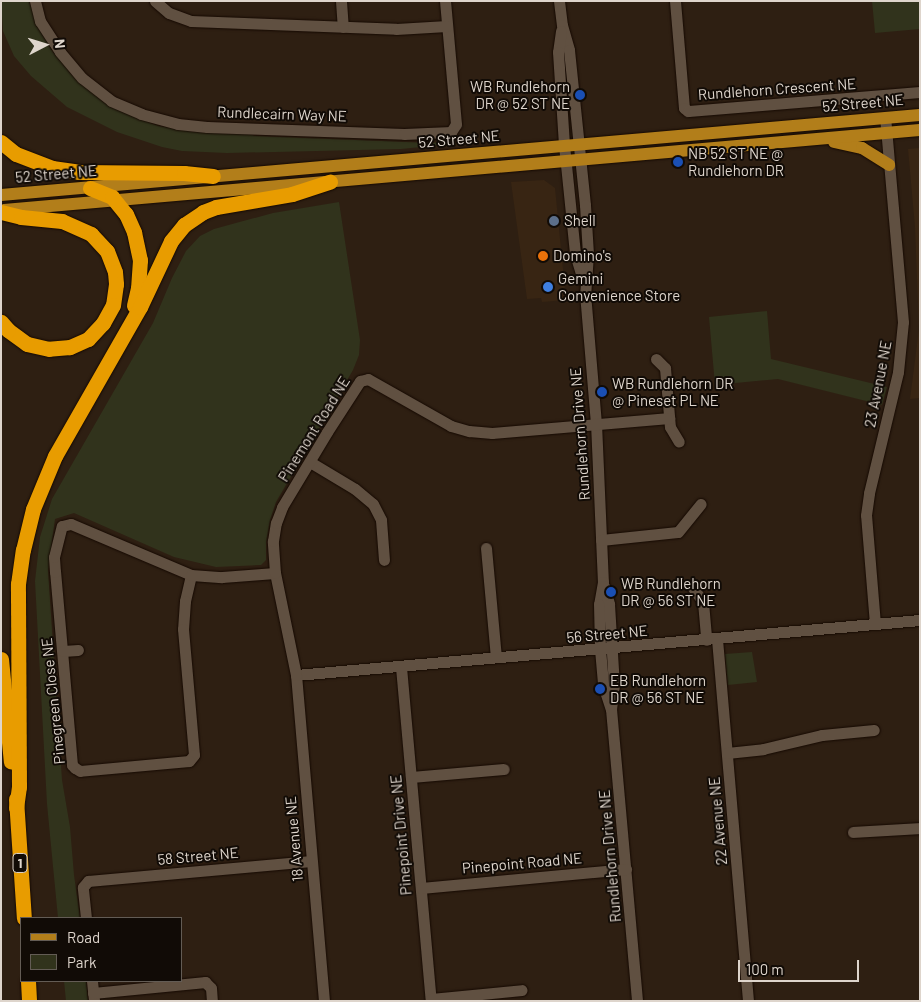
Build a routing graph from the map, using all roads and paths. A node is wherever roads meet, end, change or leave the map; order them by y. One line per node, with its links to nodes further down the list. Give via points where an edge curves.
1 (34, 1): 8 (street, Rundlecairn Way NE, via 40,21 60,52 82,78 111,101 168,122 207,127 404,134 451,132 456,124)
2 (155, 1): 9 (street, via 169,13 191,20)
3 (341, 1): 9 (street)
4 (445, 1): 8 (street, Rundlecairn Way NE)
5 (559, 1): 7 (street, Rundlehorn Drive NE)
6 (676, 1): 10 (street, Rundlehorn Crescent NE, via 684,108 688,111)
7 (562, 25): 17 (street, Rundlehorn Drive NE, via 569,50); 18 (street, Rundlehorn Drive NE, via 558,52)
8 (447, 26): 9 (street, via 396,29)
9 (344, 27)
10 (920, 92)
11 (920, 115): 12 (main road, 52 Street NE)
12 (885, 118): 14 (street, 23 Avenue NE); 17 (main road, 52 Street NE)
13 (920, 130): 14 (main road, 52 Street NE)
14 (886, 133): 15 (main road, 52 Street NE); 21 (street, 23 Avenue NE)
15 (822, 139): 19 (main road, 52 Street NE); 21 (main road, via 862,148)
16 (1, 142): 22 (highway, via 29,161 59,170)
17 (580, 144): 18 (main road, 52 Street NE); 19 (street, Rundlehorn Drive NE)
18 (564, 146): 20 (street, Rundlehorn Drive NE); 22 (main road, 52 Street NE)
19 (581, 159): 20 (main road, 52 Street NE); 28 (street, Rundlehorn Drive NE, via 588,254)
20 (566, 161): 23 (main road, 52 Street NE); 28 (street, Rundlehorn Drive NE, via 575,254)
21 (890, 165): 44 (street, 23 Avenue NE, via 903,322 898,372 866,515)
22 (212, 176): 24 (main road, 52 Street NE)
23 (330, 182): 26 (main road, 52 Street NE); 30 (highway, via 292,194 216,207 193,218 171,242)
24 (90, 188): 25 (main road, 52 Street NE); 26 (highway, via 104,192)
25 (1, 195)
26 (114, 200): 27 (main road, 52 Street NE); 30 (highway, via 130,222 139,250 138,288)
27 (1, 211): 29 (highway, via 21,217 62,221 91,234 112,261 116,284 113,305 104,323 88,339 70,347 49,349 27,344)
28 (584, 284): 33 (street, Rundlehorn Drive NE)
29 (1, 322)
30 (126, 331): 57 (highway, via 55,456 37,495 25,538 18,603 20,787)
31 (656, 358): 32 (street, via 664,368)
32 (669, 418): 33 (street, Pinemont Road NE); 34 (street, via 670,427)
33 (596, 424): 35 (street, Pinemont Road NE, via 492,433 468,431 451,426 368,379 360,381); 37 (street, Rundlehorn Drive NE)
34 (679, 442)
35 (310, 462): 39 (street, via 374,504 381,520); 40 (street, Pinemont Road NE, via 276,523 272,541)
36 (701, 504): 37 (street, via 678,532)
37 (601, 540): 46 (street, Rundlehorn Drive NE, via 603,582 609,604)
38 (486, 548): 49 (street)
39 (384, 560)
40 (275, 573): 41 (street, Pinegreen Close NE, via 222,577); 52 (street, Pinemont Road NE)
41 (191, 575): 48 (street, Pinegreen Close NE, via 71,524 62,526 54,565); 48 (street, Pinegreen Close NE, via 183,629 194,755 190,761 80,771 74,768)
42 (693, 588): 45 (street, 22 Avenue NE, via 703,602)
43 (920, 620): 44 (street, 56 Street NE)
44 (875, 624): 45 (street, 56 Street NE)
45 (712, 640): 46 (street, 56 Street NE); 54 (street, 22 Avenue NE)
46 (606, 648): 49 (street, 56 Street NE); 61 (street, Rundlehorn Drive NE, via 614,685 612,709)
47 (78, 650): 48 (street)
48 (63, 651)
49 (496, 657): 51 (street, 56 Street NE)
50 (1, 659): 57 (highway, 1)
51 (401, 667): 52 (street, 56 Street NE); 56 (street, Pinepoint Drive NE)
52 (296, 675): 60 (street, 18 Avenue NE)
53 (874, 730): 54 (street, via 822,735 763,750)
54 (727, 753): 74 (street, 22 Avenue NE)
55 (504, 769): 56 (street)
56 (411, 778): 62 (street, Pinepoint Drive NE)
57 (16, 808): 63 (highway, 1)
58 (920, 828): 59 (street)
59 (853, 832)
60 (311, 861): 64 (street, 58 Street NE, via 88,881 84,887); 72 (street, 18 Avenue NE)
61 (626, 869): 62 (street, Pinepoint Road NE); 73 (street, Rundlehorn Drive NE)
62 (421, 888): 69 (street, Pinepoint Drive NE)
63 (24, 917)
64 (86, 917)
65 (28, 982): 70 (highway)
66 (92, 982): 68 (street)
67 (522, 990): 69 (street)
68 (93, 997): 71 (street, via 205,982 211,988)
69 (431, 1000)
70 (29, 1001)
71 (212, 1001)
72 (324, 1001)
73 (637, 1001)
74 (748, 1001)

